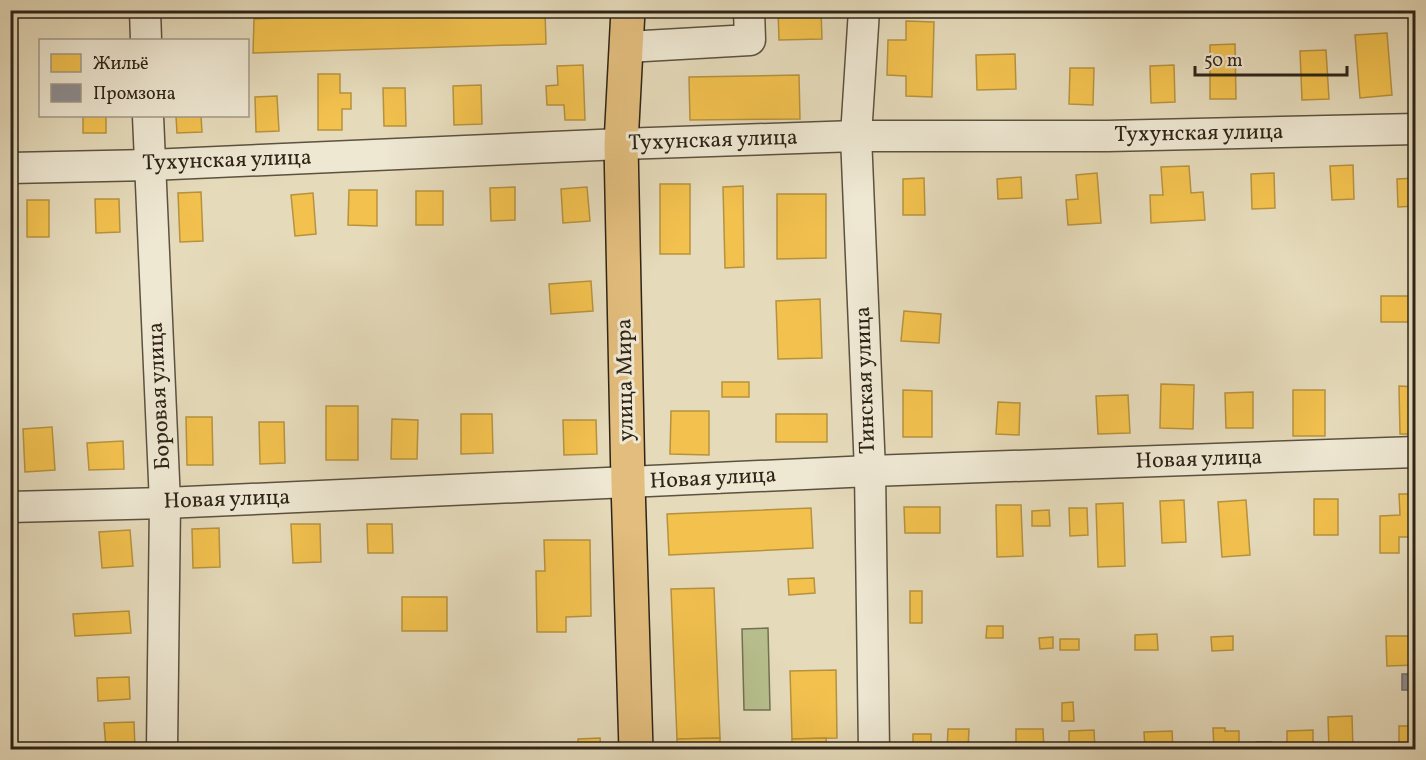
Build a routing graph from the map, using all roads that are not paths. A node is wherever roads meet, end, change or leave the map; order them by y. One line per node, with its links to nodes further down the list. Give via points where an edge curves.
1 (145, 10): 5 (street)
2 (628, 10): 6 (main road, улица Мира)
3 (749, 10): 6 (street, via 750,40)
4 (864, 10): 9 (street, Тинская улица)
5 (146, 39)
6 (627, 47): 10 (main road, улица Мира)
7 (148, 117): 11 (street, Боровая улица)
8 (1416, 129): 9 (street, Тухунская улица, via 1108,136)
9 (856, 136): 10 (street, Тухунская улица); 14 (street, Тинская улица)
10 (621, 144): 11 (street, Тухунская улица); 15 (main road, улица Мира)
11 (150, 165): 12 (street, Тухунская улица); 16 (street, Боровая улица)
12 (10, 168)
13 (1416, 452): 14 (street, Новая улица)
14 (870, 471): 15 (street, Новая улица); 20 (street, Тинская улица)
15 (628, 483): 16 (street, Новая улица); 19 (main road, улица Мира)
16 (165, 503): 17 (street, Новая улица); 18 (street, Боровая улица)
17 (10, 507)
18 (162, 750)
19 (636, 750)
20 (874, 750)

